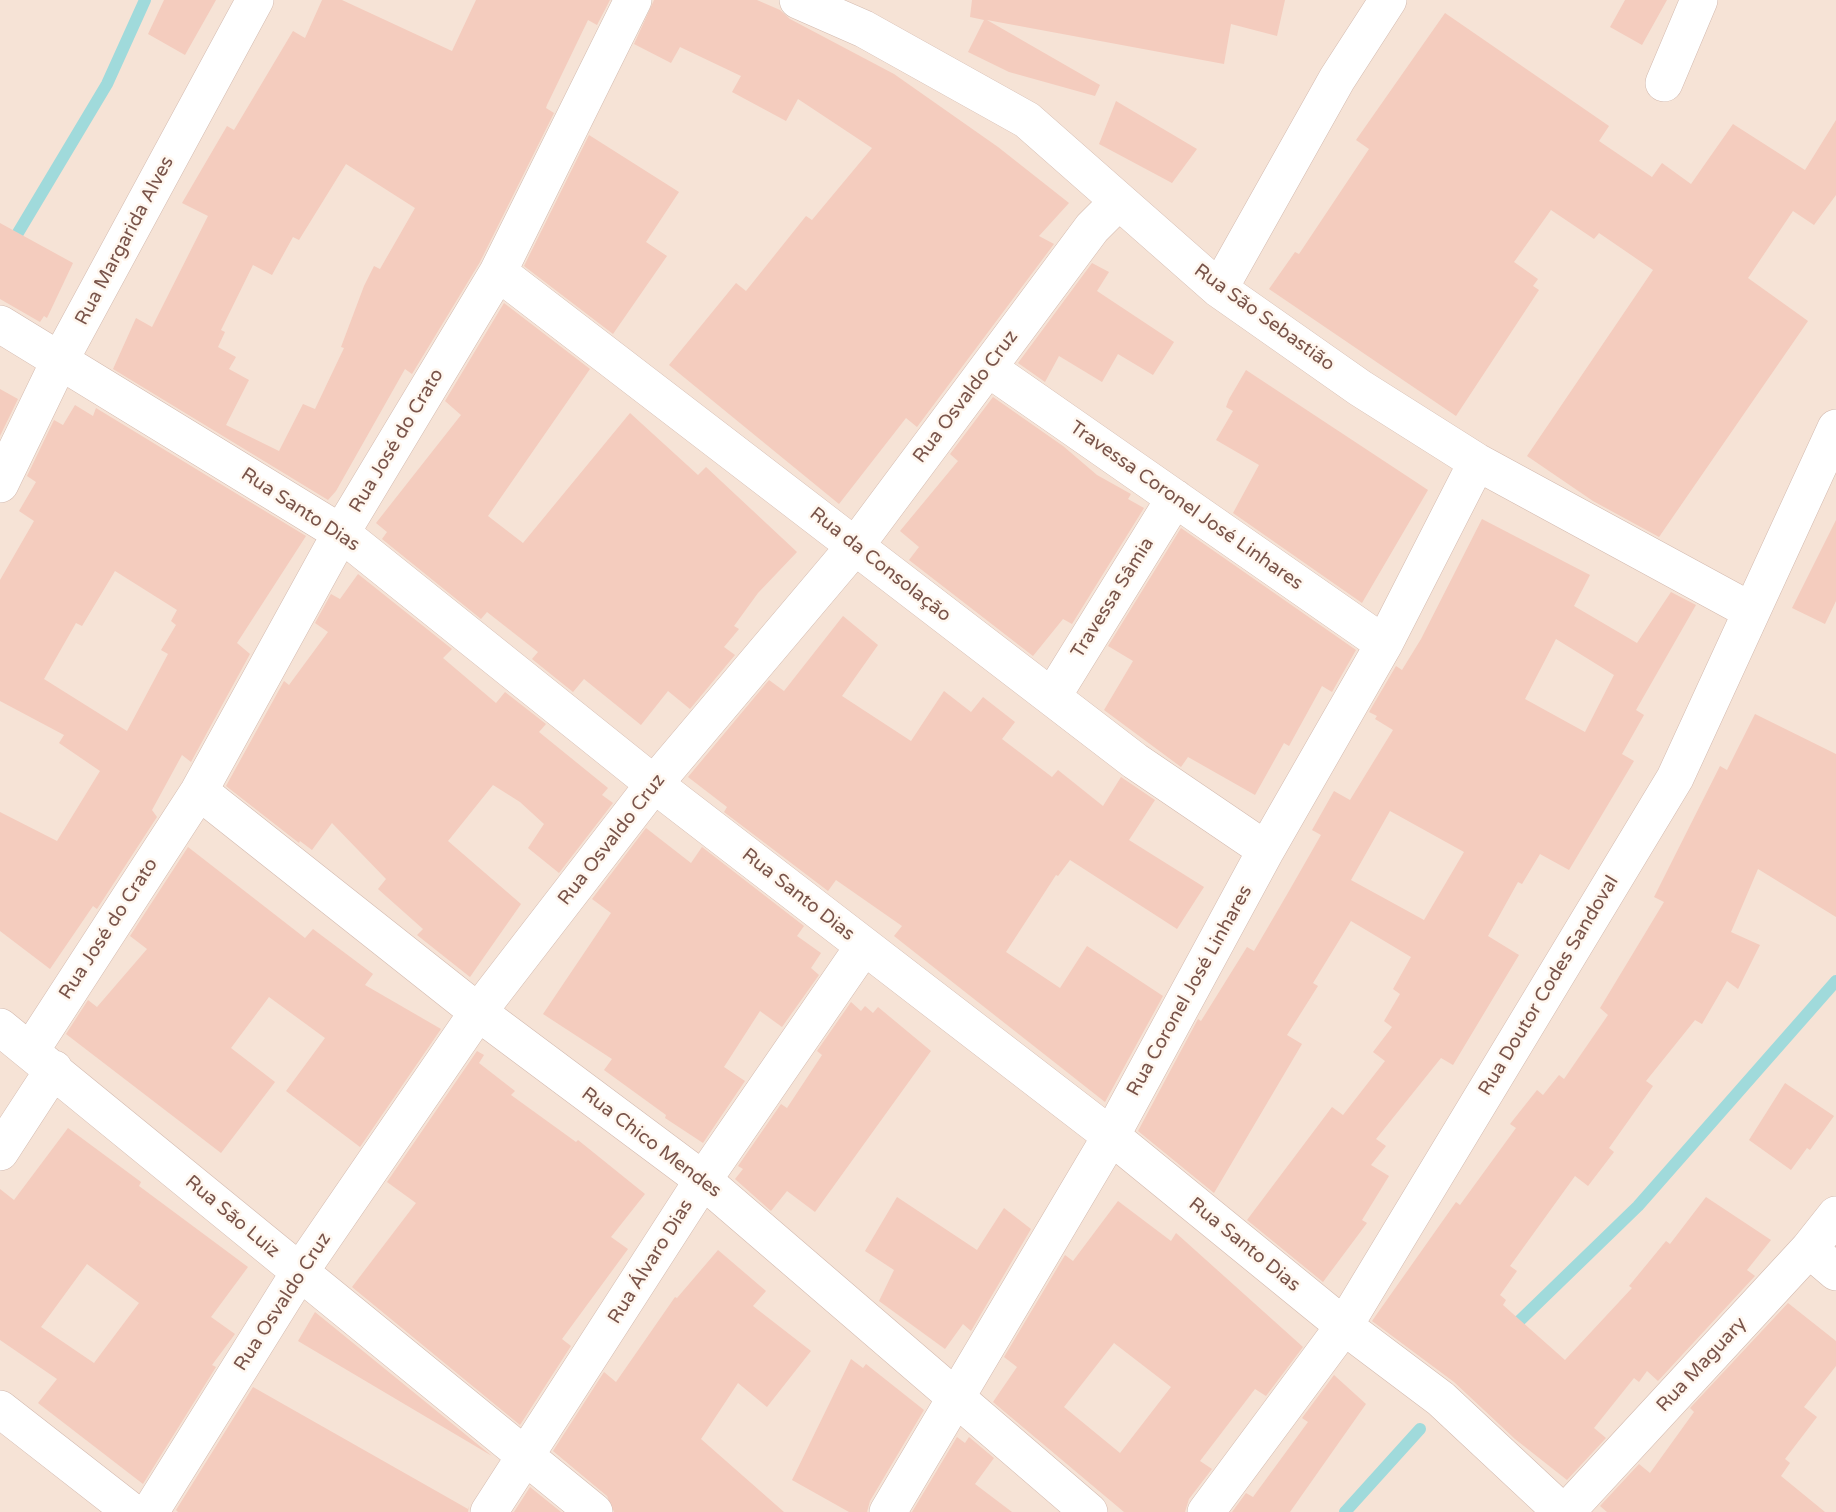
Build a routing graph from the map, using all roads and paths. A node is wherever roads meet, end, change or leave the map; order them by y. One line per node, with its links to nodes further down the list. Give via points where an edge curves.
1 (255, 0): 11 (street, Rua Margarida Alves)
2 (633, 0): 8 (street, Rua José do Crato)
3 (797, 0): 7 (street, Rua São Sebastião, via 864,29 1027,120)
4 (1388, 0): 9 (street, via 1337,79)
5 (1699, 0): 6 (street)
6 (1664, 83)
7 (1119, 201): 9 (street, Rua São Sebastião); 12 (street, Rua Osvaldo Cruz, via 1092,228)
8 (499, 272): 17 (street, Rua José do Crato); 18 (street, Rua da Consolação)
9 (1219, 289): 14 (street, Rua São Sebastião, via 1360,388)
10 (0, 324): 11 (street, Rua Santo Dias)
11 (60, 360): 15 (street, Rua Margarida Alves); 17 (street, Rua Santo Dias)
12 (988, 368): 16 (street, Travessa Coronel José Linhares); 18 (street, Rua Osvaldo Cruz)
13 (1836, 428): 19 (street, Rua Doutor Codes Sandoval)
14 (1478, 462): 19 (street, Rua São Sebastião); 20 (street, Rua Coronel José Linhares)
15 (0, 484)
16 (1175, 498): 20 (street, Travessa Coronel José Linhares); 21 (street, Travessa Sâmia)
17 (341, 533): 22 (street, Rua Santo Dias); 23 (street, Rua José do Crato)
18 (856, 545): 21 (street, Rua da Consolação); 22 (street, Rua Osvaldo Cruz)
19 (1751, 611): 35 (street, Rua Doutor Codes Sandoval, via 1675,778)
20 (1384, 644): 24 (street, Rua Coronel José Linhares)
21 (1052, 697): 24 (street, Rua da Consolação, via 1135,761)
22 (654, 784): 25 (street, Rua Santo Dias); 26 (street, Rua Osvaldo Cruz)
23 (199, 791): 26 (street, Rua Chico Mendes); 28 (street, Rua José do Crato)
24 (1266, 850): 29 (street, Rua Coronel José Linhares)
25 (864, 946): 29 (street, Rua Santo Dias); 31 (street, Rua Álvaro Dias)
26 (478, 1012): 31 (street, Rua Chico Mendes); 34 (street, Rua Osvaldo Cruz)
27 (0, 1027): 28 (street, Rua São Luiz)
28 (42, 1059): 30 (street, Rua José do Crato); 34 (street, Rua São Luiz)
29 (1111, 1136): 35 (street, Rua Santo Dias); 36 (street, Rua Coronel José Linhares)
30 (0, 1152)
31 (703, 1180): 36 (street, Rua Chico Mendes); 38 (street, Rua Álvaro Dias)
32 (1836, 1215): 33 (street, Rua Maguary)
33 (1822, 1260): 46 (street, Rua Maguary)
34 (299, 1273): 38 (street, Rua São Luiz); 40 (street, Rua Osvaldo Cruz)
35 (1344, 1326): 45 (street, Rua Doutor Codes Sandoval); 46 (street, Rua Santo Dias, via 1441,1399)
36 (958, 1398): 43 (street, Rua Coronel José Linhares); 44 (street, Rua Chico Mendes)
37 (0, 1409): 39 (street)
38 (526, 1457): 41 (street, Rua Álvaro Dias); 42 (street, Rua São Luiz)
39 (132, 1512)
40 (150, 1512)
41 (489, 1512)
42 (594, 1512)
43 (888, 1512)
44 (1089, 1512)
45 (1206, 1512)
46 (1564, 1512)

